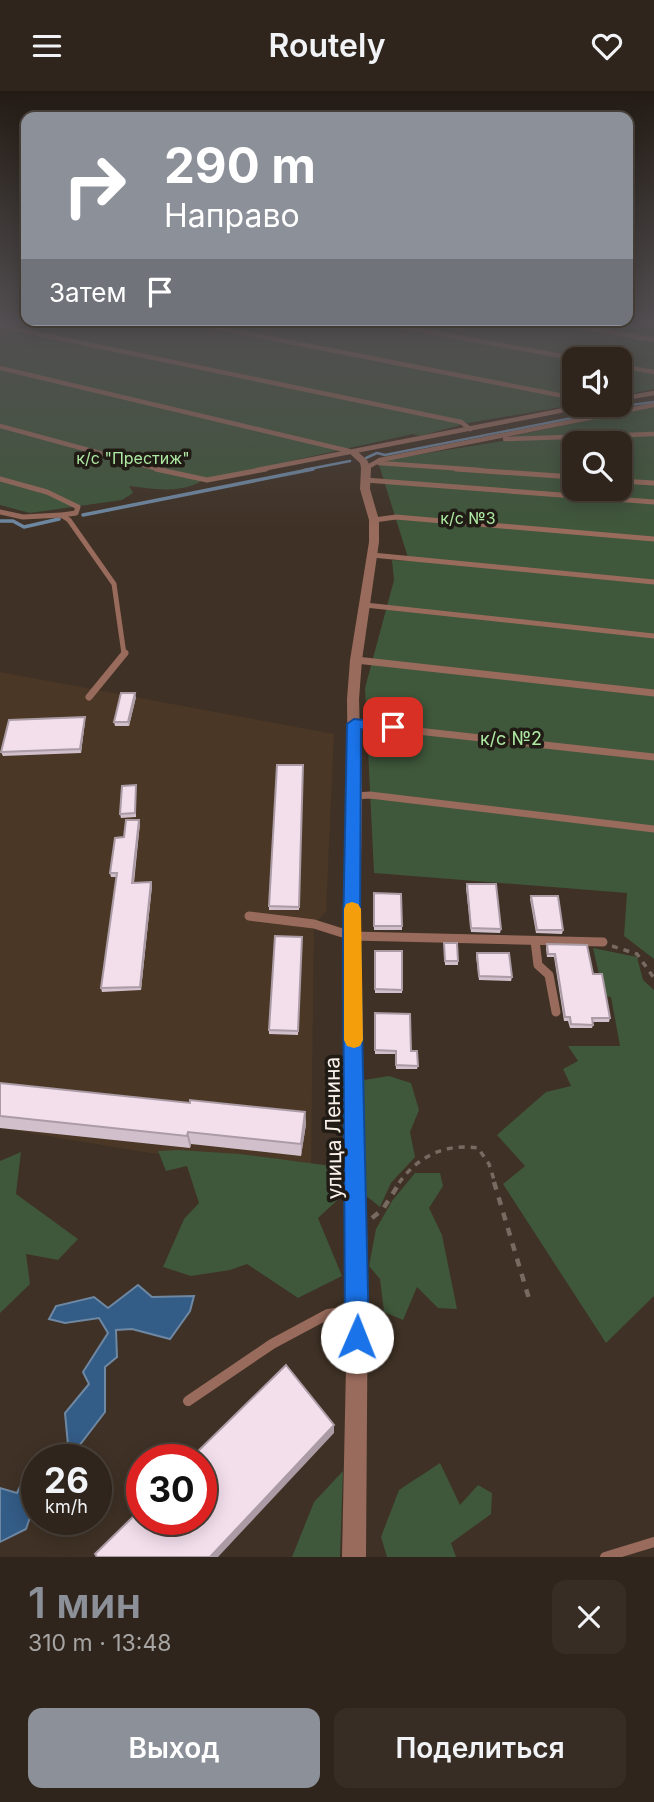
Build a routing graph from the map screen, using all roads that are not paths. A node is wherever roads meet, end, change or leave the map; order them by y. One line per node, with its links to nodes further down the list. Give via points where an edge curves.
1 (99, 392): 11 (lane)
2 (318, 392): 8 (lane, via 460,422)
3 (654, 393): 4 (lane)
4 (632, 397)
5 (654, 405): 10 (lane)
6 (562, 411): 8 (lane)
7 (0, 426): 11 (lane, via 204,479)
8 (470, 429): 11 (lane)
9 (654, 434): 10 (lane)
10 (494, 437): 12 (lane)
11 (354, 453): 12 (street)
12 (371, 465): 13 (lane); 15 (street, улица Ленина)
13 (562, 476)
14 (0, 479): 20 (lane, via 47,492 78,507 76,513)
15 (365, 480): 18 (lane); 21 (street, улица Ленина)
16 (632, 482): 17 (lane)
17 (654, 483)
18 (654, 502)
19 (0, 512): 20 (lane, via 23,517)
20 (61, 515): 29 (lane, via 114,584 125,653)
21 (373, 520): 22 (lane, via 396,517); 23 (street, улица Ленина)
22 (654, 539)
23 (372, 555): 24 (lane); 25 (street, улица Ленина)
24 (654, 582)
25 (365, 605): 26 (lane); 27 (street, улица Ленина)
26 (654, 636)
27 (356, 660): 28 (lane); 30 (street, улица Ленина)
28 (654, 693)
29 (89, 697)
30 (354, 724): 31 (lane); 32 (street, улица Ленина)
31 (654, 757)
32 (355, 796): 33 (lane); 35 (street, улица Ленина)
33 (654, 829)
34 (249, 916): 35 (lane, via 314,924)
35 (352, 936): 36 (lane); 39 (street, улица Ленина)
36 (535, 940): 37 (lane); 38 (lane, via 538,965 549,975)
37 (603, 942)
38 (556, 1012)
39 (358, 1310): 40 (lane, via 328,1314 272,1344); 42 (street, улица Ленина)
40 (188, 1401)
41 (654, 1542): 43 (lane)
42 (354, 1557)
43 (605, 1557)

